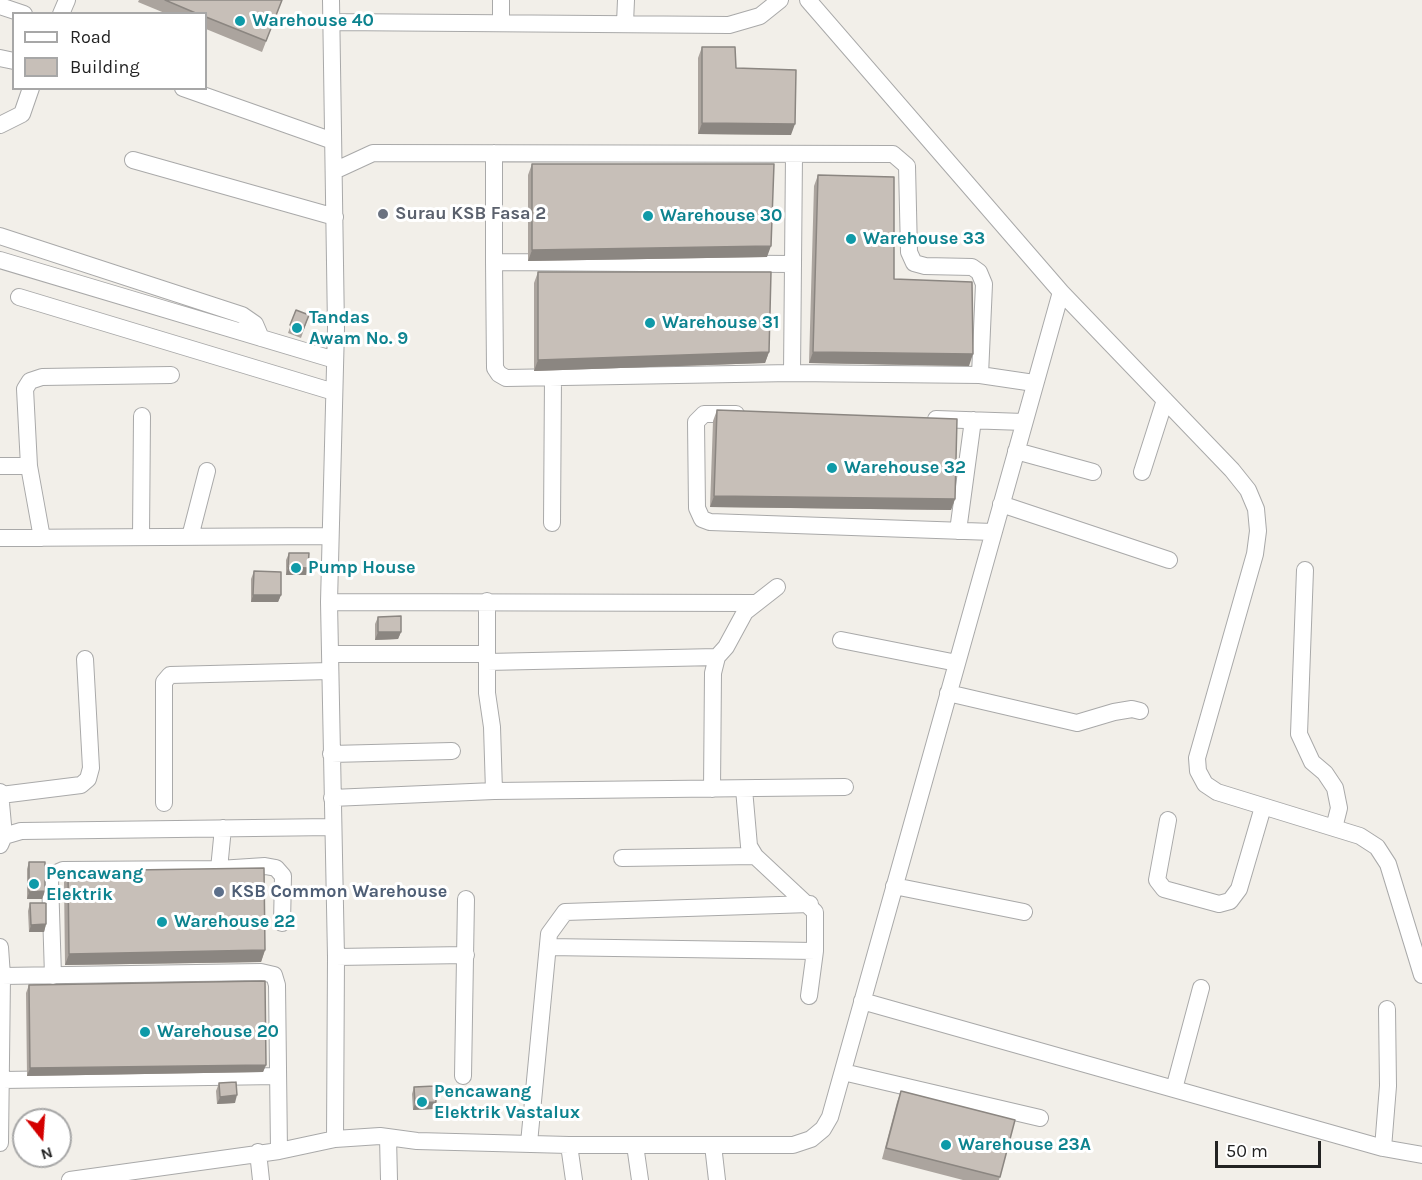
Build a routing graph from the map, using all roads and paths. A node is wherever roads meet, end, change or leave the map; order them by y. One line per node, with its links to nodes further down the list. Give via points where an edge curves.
1 (331, 0): 8 (street)
2 (501, 0): 9 (street)
3 (626, 0): 10 (street)
4 (780, 0): 10 (street, via 760,16 729,25)
5 (808, 0): 24 (street)
6 (0, 6): 7 (street)
7 (18, 12)
8 (332, 22): 9 (street); 14 (street)
9 (501, 23): 10 (street)
10 (625, 23)
11 (30, 90): 13 (street, via 22,114)
12 (189, 90): 14 (street)
13 (0, 125)
14 (333, 141): 18 (street)
15 (494, 153): 16 (street); 18 (street, via 373,153); 22 (street)
16 (794, 154): 23 (street); 30 (street, via 893,154 907,166 909,252 914,263 972,267 984,284)
17 (133, 160): 19 (street)
18 (334, 171): 19 (street)
19 (335, 218): 27 (street)
20 (0, 236): 26 (street, via 242,315 255,324)
21 (0, 260): 26 (street)
22 (494, 262): 23 (street); 31 (street, via 495,368 506,378)
23 (793, 264): 28 (street)
24 (1061, 292): 32 (street); 34 (street)
25 (19, 297): 33 (street)
26 (261, 338): 27 (street)
27 (335, 360): 33 (street)
28 (792, 373): 30 (street); 31 (street)
29 (171, 375): 42 (street, via 42,377 30,381 25,389)
30 (980, 375): 32 (street)
31 (553, 377): 47 (street)
32 (1035, 383): 39 (street)
33 (334, 392): 50 (street)
34 (1165, 400): 45 (street); 78 (street, via 1248,490 1256,509 1255,554 1197,758 1205,784 1217,792)
35 (751, 415): 48 (street, via 704,414 696,422 697,508 702,519)
36 (142, 416): 51 (street)
37 (915, 419): 38 (street)
38 (973, 420): 39 (street); 48 (street)
39 (1024, 422): 40 (street)
40 (1016, 452): 44 (street); 46 (street)
41 (0, 466): 42 (street)
42 (29, 466): 54 (street)
43 (207, 471): 52 (street)
44 (1093, 472)
45 (1142, 472)
46 (1001, 504): 49 (street); 55 (street)
47 (552, 523)
48 (958, 531): 49 (street)
49 (993, 532): 66 (street)
50 (329, 536): 52 (street); 59 (street)
51 (141, 537): 52 (street); 54 (street)
52 (190, 537)
53 (0, 538): 54 (street)
54 (42, 538)
55 (1169, 560)
56 (1305, 570): 82 (street, via 1299,734 1312,762 1335,788 1339,808)
57 (777, 587): 60 (street)
58 (487, 601): 59 (street); 60 (street); 63 (street)
59 (329, 602): 65 (street)
60 (753, 603): 62 (street)
61 (841, 640): 66 (street)
62 (717, 657): 63 (street); 72 (street, via 713,673)
63 (487, 658): 65 (street); 74 (street)
64 (85, 659): 75 (street, via 91,768 88,779 81,785)
65 (330, 663): 70 (street); 77 (street, via 170,675 164,682)
66 (957, 663): 67 (street)
67 (948, 693): 68 (street, via 1077,723 1114,712); 87 (street)
68 (1140, 711)
69 (452, 751): 70 (street)
70 (331, 754): 76 (street)
71 (845, 787): 73 (street)
72 (712, 789): 73 (street); 74 (street)
73 (744, 789): 84 (street, via 749,846)
74 (494, 791): 76 (street)
75 (1, 793): 83 (street)
76 (332, 798): 80 (street)
77 (164, 803)
78 (1263, 807): 79 (street, via 1239,889 1230,901 1219,904 1164,889 1157,879); 82 (street)
79 (1168, 820)
80 (332, 827): 81 (street); 96 (street)
81 (224, 828): 83 (street, via 21,831); 86 (street)
82 (1334, 828): 97 (street, via 1360,836 1377,847 1388,864)
83 (2, 840)
84 (755, 856): 85 (street); 89 (street)
85 (622, 858)
86 (219, 869): 91 (street, via 276,868 283,876); 99 (street, via 63,870 54,874 50,879)
87 (894, 886): 90 (street); 102 (street)
88 (466, 899): 95 (street)
89 (810, 904): 93 (street, via 566,912 549,934); 94 (street, via 815,912)
90 (1024, 912)
91 (282, 923)
92 (0, 947): 98 (street)
93 (548, 947): 94 (street); 114 (street)
94 (815, 951): 101 (street)
95 (466, 955): 96 (street); 107 (street)
96 (336, 957): 112 (street)
97 (1422, 975)
98 (3, 976): 99 (street); 104 (street)
99 (53, 976): 106 (street, via 261,972 274,975)
100 (1201, 988): 109 (street)
101 (808, 996)
102 (862, 1001): 105 (street); 109 (street)
103 (1386, 1009): 118 (street, via 1388,1086)
104 (1, 1042): 108 (street)
105 (843, 1072): 110 (street); 117 (street, via 830,1117 811,1139 793,1145)
106 (278, 1076): 108 (street); 119 (street)
107 (463, 1076)
108 (2, 1080): 113 (street)
109 (1174, 1089): 118 (street)
110 (1040, 1119)
111 (388, 1137): 112 (street); 114 (street); 125 (street)
112 (336, 1139): 119 (street)
113 (0, 1143)
114 (529, 1143): 115 (street)
115 (569, 1145): 116 (street); 122 (street)
116 (636, 1145): 117 (street); 126 (street)
117 (713, 1145): 127 (street)
118 (1383, 1148): 121 (street)
119 (279, 1151): 120 (street)
120 (258, 1152): 123 (street); 124 (street)
121 (1422, 1155)
122 (570, 1178)
123 (70, 1180)
124 (261, 1180)
125 (389, 1180)
126 (640, 1180)
127 (717, 1180)

